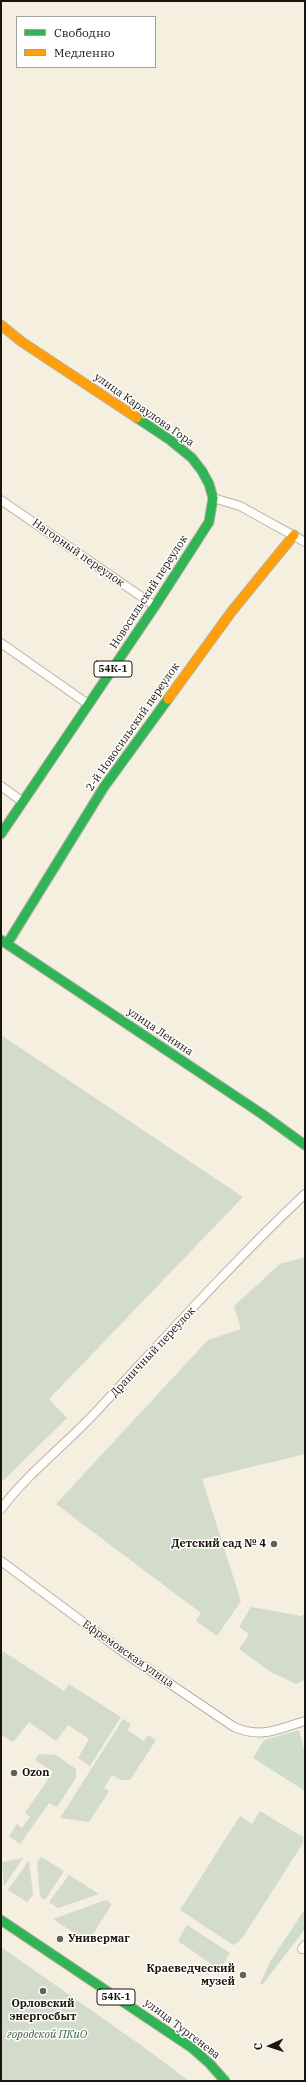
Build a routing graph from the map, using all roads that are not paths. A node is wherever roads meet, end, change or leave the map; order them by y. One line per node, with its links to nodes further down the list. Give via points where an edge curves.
1 (1, 325): 2 (main road, улица Караулова Гора, via 22,342 170,440 192,458 202,471)
2 (213, 498): 4 (street, via 240,506); 6 (main road, Новосильский переулок / 54К-1, via 209,522)
3 (1, 500): 6 (street, Нагорный переулок)
4 (294, 535): 5 (street); 12 (main road, 2-й Новосильский переулок, via 232,611 104,788)
5 (305, 542)
6 (155, 606): 8 (main road, Новосильский переулок / 54К-1)
7 (1, 643): 8 (street)
8 (88, 704): 10 (main road, Новосильский переулок / 54К-1)
9 (1, 786): 10 (street)
10 (23, 802): 11 (main road, Новосильский переулок / 54К-1)
11 (1, 834)
12 (4, 942): 13 (main road, улица Ленина, via 262,1114)
13 (305, 1146)
14 (305, 1194): 15 (street, Драничный переулок, via 266,1231)
15 (1, 1509)
16 (1, 1561): 17 (street, Ефремовская улица, via 123,1652 234,1727 248,1733 261,1734)
17 (305, 1722)
18 (1, 1920): 19 (main road, улица Тургенева / 54К-1, via 78,1969 193,2050)
19 (225, 2081)

